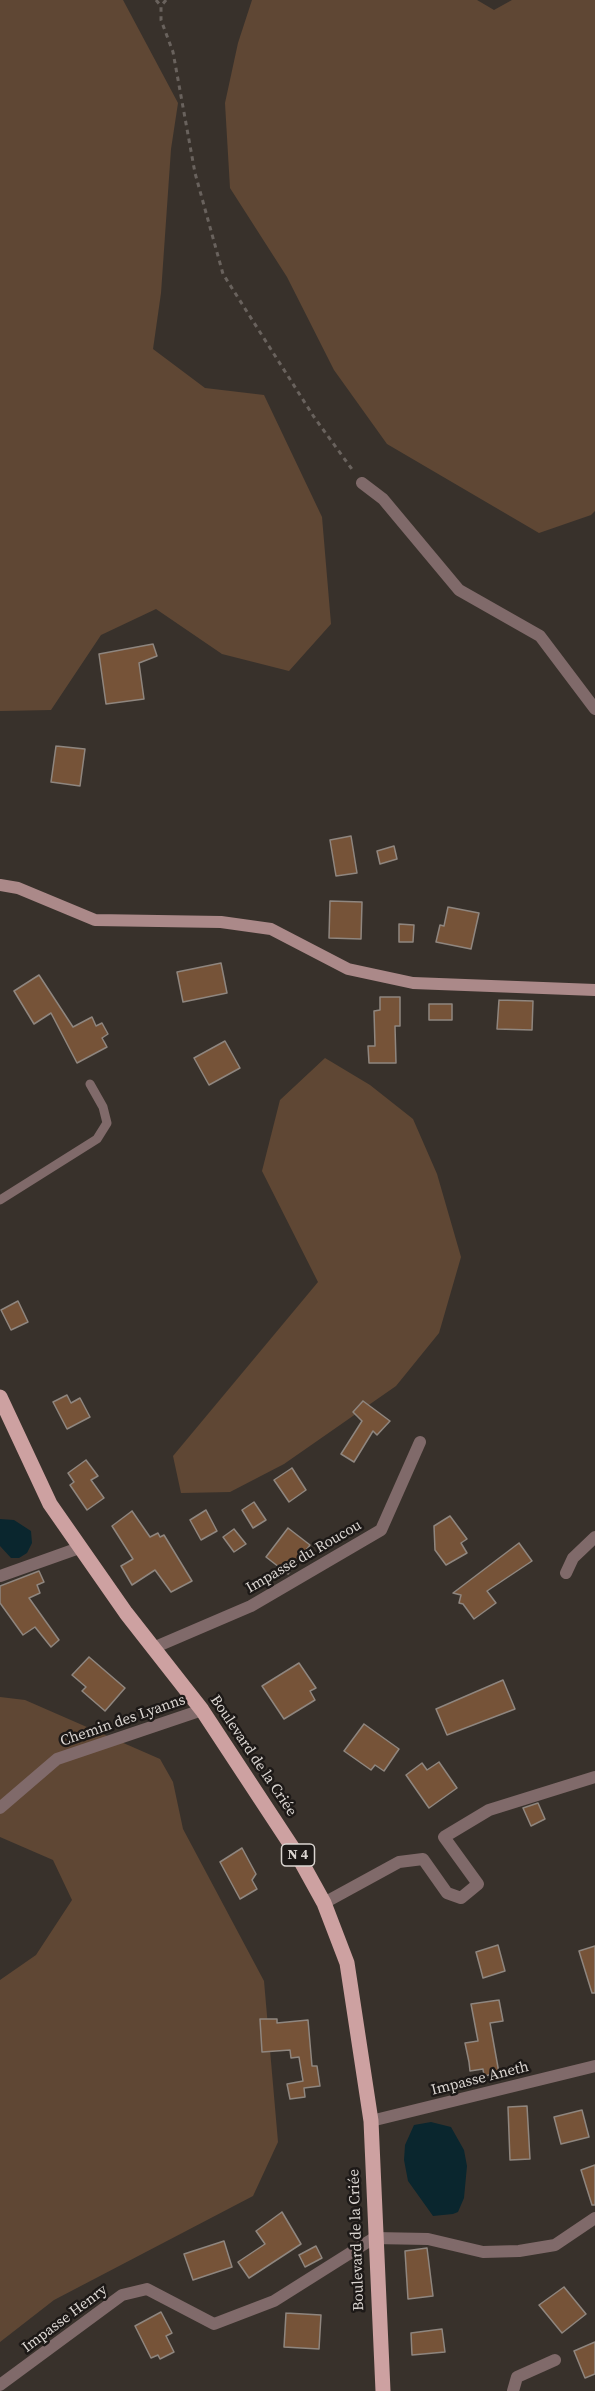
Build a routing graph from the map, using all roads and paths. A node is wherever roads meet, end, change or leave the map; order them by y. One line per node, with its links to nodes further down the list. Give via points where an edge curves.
1 (156, 0): 3 (path)
2 (166, 0): 3 (path)
3 (161, 6): 4 (path, via 161,20 183,99 195,173 223,274 314,417)
4 (362, 483): 5 (street, via 383,499 459,590 540,636)
5 (595, 709)
6 (0, 885): 7 (street, via 18,888 95,920 221,922 271,929 348,969 413,983)
7 (595, 990)
8 (90, 1084): 9 (lane, via 107,1123 97,1139)
9 (0, 1200)
10 (0, 1397): 13 (main road, Boulevard de la Criée / N 4, via 50,1504)
11 (420, 1442): 16 (street, Impasse du Roucou, via 381,1530 251,1606)
12 (595, 1537): 14 (street, via 573,1557)
13 (79, 1548): 15 (street); 16 (main road, Boulevard de la Criée / N 4)
14 (566, 1573)
15 (0, 1576)
16 (153, 1648): 17 (main road, Boulevard de la Criée / N 4)
17 (202, 1710): 19 (street, Chemin des Lyanns, via 57,1759); 20 (main road, Boulevard de la Criée / N 4, via 298,1856)
18 (595, 1777): 20 (street, via 489,1810 444,1837 477,1884 462,1898 447,1893 423,1859 399,1862)
19 (0, 1808)
20 (324, 1903): 22 (main road, Boulevard de la Criée / N 4, via 346,1963)
21 (595, 2066): 22 (street, Impasse Aneth)
22 (371, 2121): 24 (main road, Boulevard de la Criée / N 4)
23 (595, 2218): 24 (street, via 555,2245 519,2251 483,2252 428,2239)
24 (374, 2238): 26 (street, Impasse Henry, via 274,2301 214,2324 147,2289 122,2295); 27 (main road, Boulevard de la Criée / N 4)
25 (555, 2360): 28 (street, via 517,2377)
26 (0, 2385)
27 (383, 2391)
28 (513, 2391)

